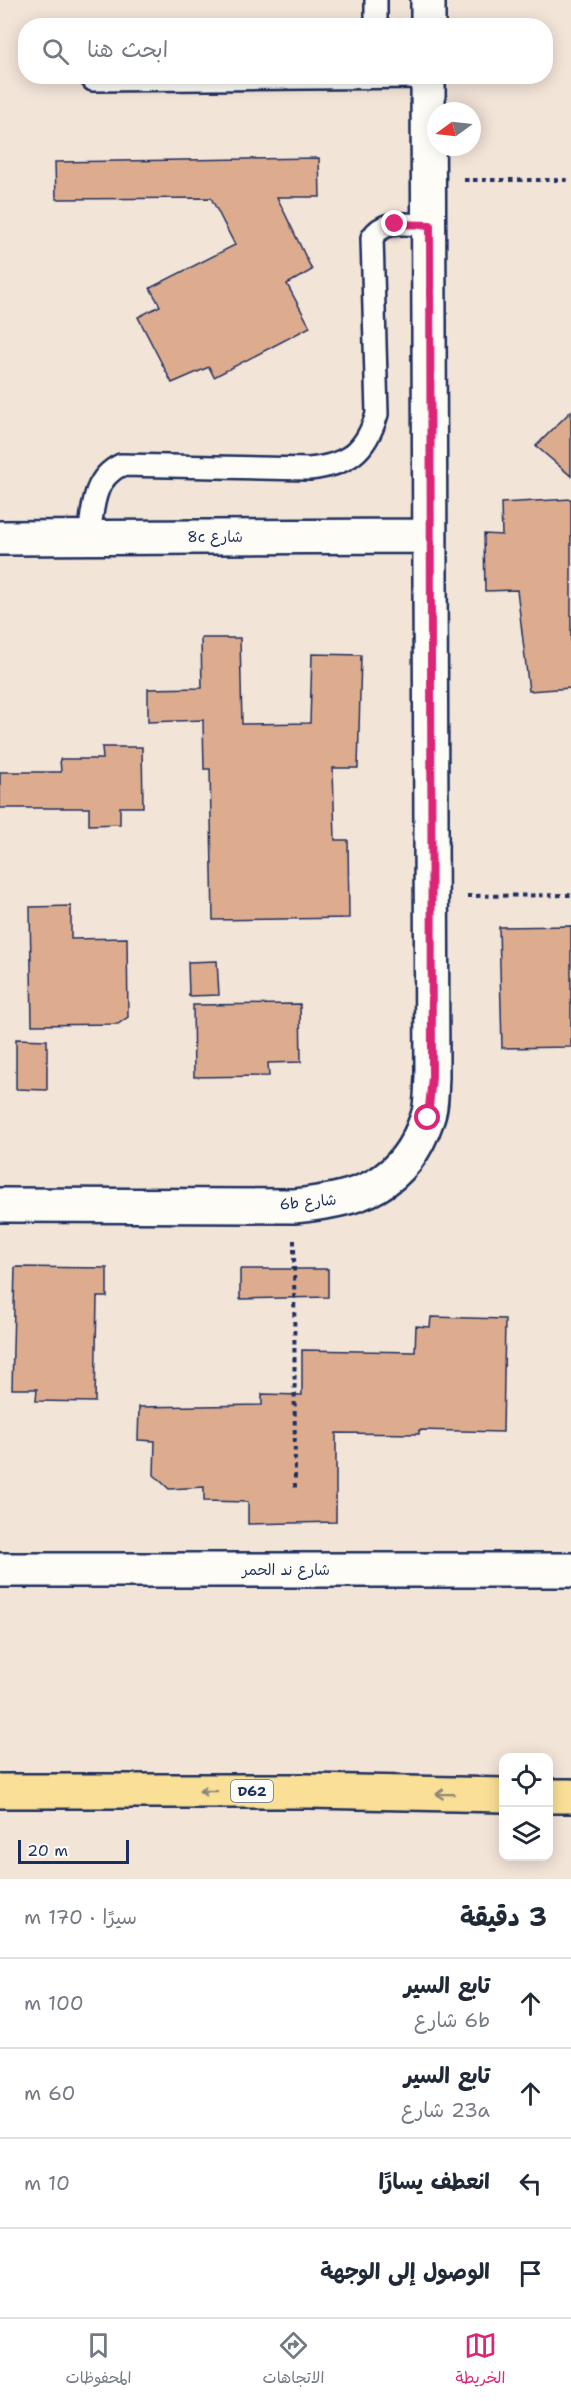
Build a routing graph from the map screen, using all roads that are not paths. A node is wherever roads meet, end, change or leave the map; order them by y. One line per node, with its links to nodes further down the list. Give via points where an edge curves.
1 (376, 0): 3 (lane)
2 (428, 0): 4 (street)
3 (376, 18)
4 (428, 18)
5 (428, 84): 6 (street, 6b شارع)
6 (430, 225): 7 (street, 6b شارع); 9 (lane, via 386,225 372,238 377,414 372,432 361,448 329,467 309,469 121,465 108,471 99,482)
7 (429, 536): 9 (street, 8c شارع); 10 (street, 6b شارع, via 432,1077 428,1118 409,1158 376,1187 335,1202 294,1206)
8 (0, 538): 9 (street, 8c شارع)
9 (89, 538)
10 (0, 1205)
11 (0, 1570): 12 (street, شارع ند الحمر)
12 (571, 1570)
13 (0, 1791): 14 (main road, D62, one-way to 13)
14 (499, 1795)
15 (553, 1796): 16 (main road)
16 (571, 1796)

